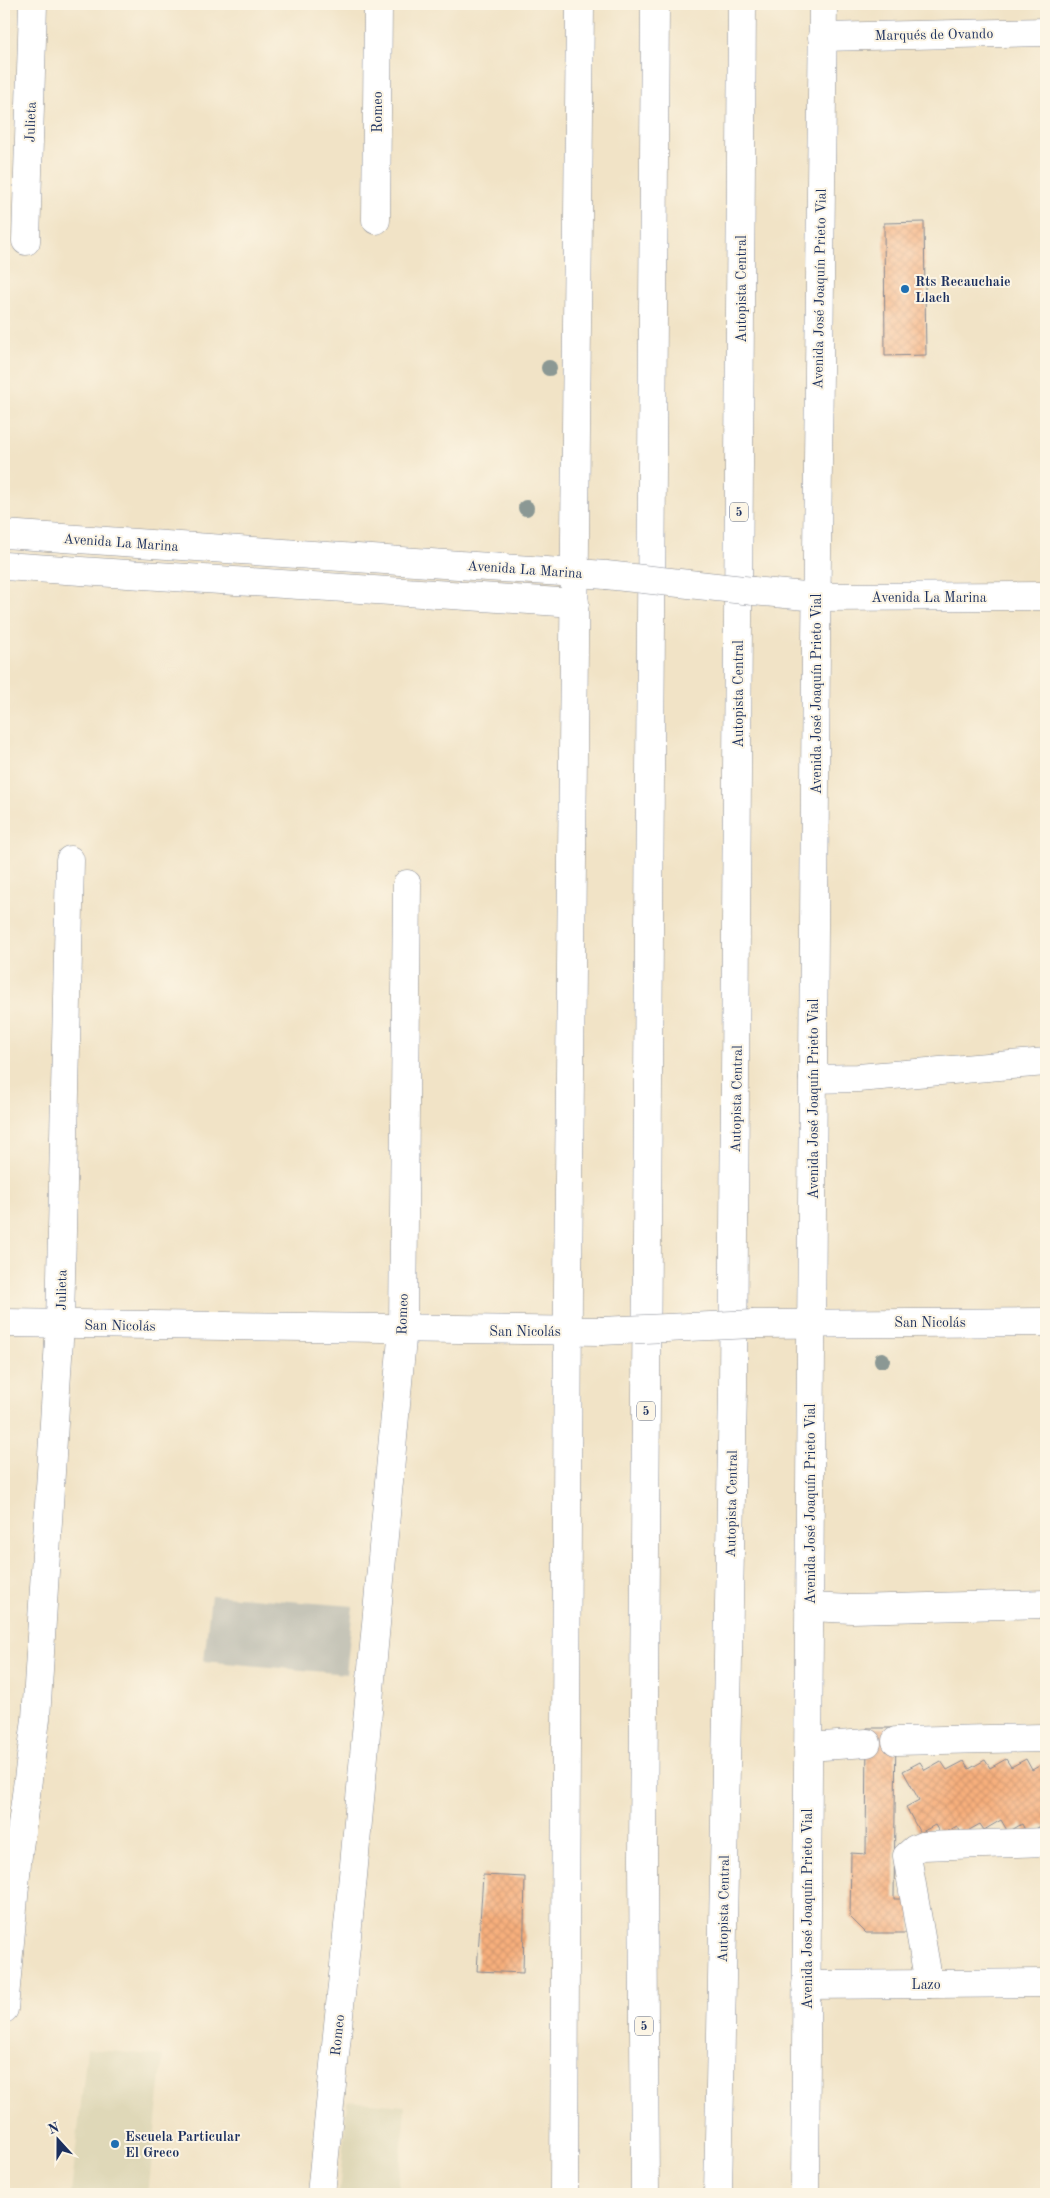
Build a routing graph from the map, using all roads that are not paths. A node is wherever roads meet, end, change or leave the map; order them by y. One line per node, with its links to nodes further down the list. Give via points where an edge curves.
1 (33, 4): 10 (main road, Julieta)
2 (378, 4): 9 (main road, Romeo)
3 (580, 4): 15 (main road)
4 (655, 4): 42 (main road, 5, via 643,1858)
5 (742, 4): 43 (main road, Autopista Central / 5, via 733,1349)
6 (823, 4): 8 (main road, Avenida José Joaquín Prieto Vial)
7 (1046, 32): 8 (main road, Marqués de Ovando)
8 (822, 37): 17 (main road, Avenida José Joaquín Prieto Vial)
9 (376, 220)
10 (26, 241)
11 (4, 534): 12 (main road, Avenida La Marina)
12 (44, 536): 14 (main road); 15 (main road, Avenida La Marina)
13 (4, 566): 14 (main road)
14 (40, 569): 18 (main road)
15 (575, 572): 17 (main road, Avenida La Marina, bridge); 18 (main road)
16 (1046, 596): 17 (main road, Avenida La Marina)
17 (816, 598): 22 (main road, Avenida José Joaquín Prieto Vial)
18 (575, 603): 28 (main road)
19 (70, 860): 26 (main road, Julieta)
20 (407, 884): 27 (main road, Romeo)
21 (1046, 1062): 22 (main road)
22 (813, 1079): 25 (main road, Avenida José Joaquín Prieto Vial)
23 (1046, 1322): 25 (main road, San Nicolás)
24 (4, 1323): 26 (main road, San Nicolás)
25 (812, 1323): 28 (main road, San Nicolás, bridge); 30 (main road, Avenida José Joaquín Prieto Vial)
26 (60, 1324): 27 (main road, San Nicolás); 39 (main road, Julieta, via 36,1719 17,1863)
27 (402, 1328): 28 (main road, San Nicolás); 40 (main road, Romeo, via 366,1742)
28 (568, 1331): 41 (main road)
29 (1046, 1604): 30 (main road)
30 (809, 1608): 34 (main road, Avenida José Joaquín Prieto Vial)
31 (1046, 1740): 32 (main road)
32 (896, 1741)
33 (867, 1743): 34 (main road)
34 (808, 1747): 38 (main road, Avenida José Joaquín Prieto Vial)
35 (1046, 1842): 37 (main road, via 922,1846 907,1856)
36 (1046, 1983): 37 (main road, Lazo)
37 (929, 1984): 38 (main road, Lazo)
38 (806, 1985): 44 (main road, Avenida José Joaquín Prieto Vial)
39 (4, 2009)
40 (321, 2194)
41 (564, 2194)
42 (645, 2194)
43 (718, 2194)
44 (805, 2194)

